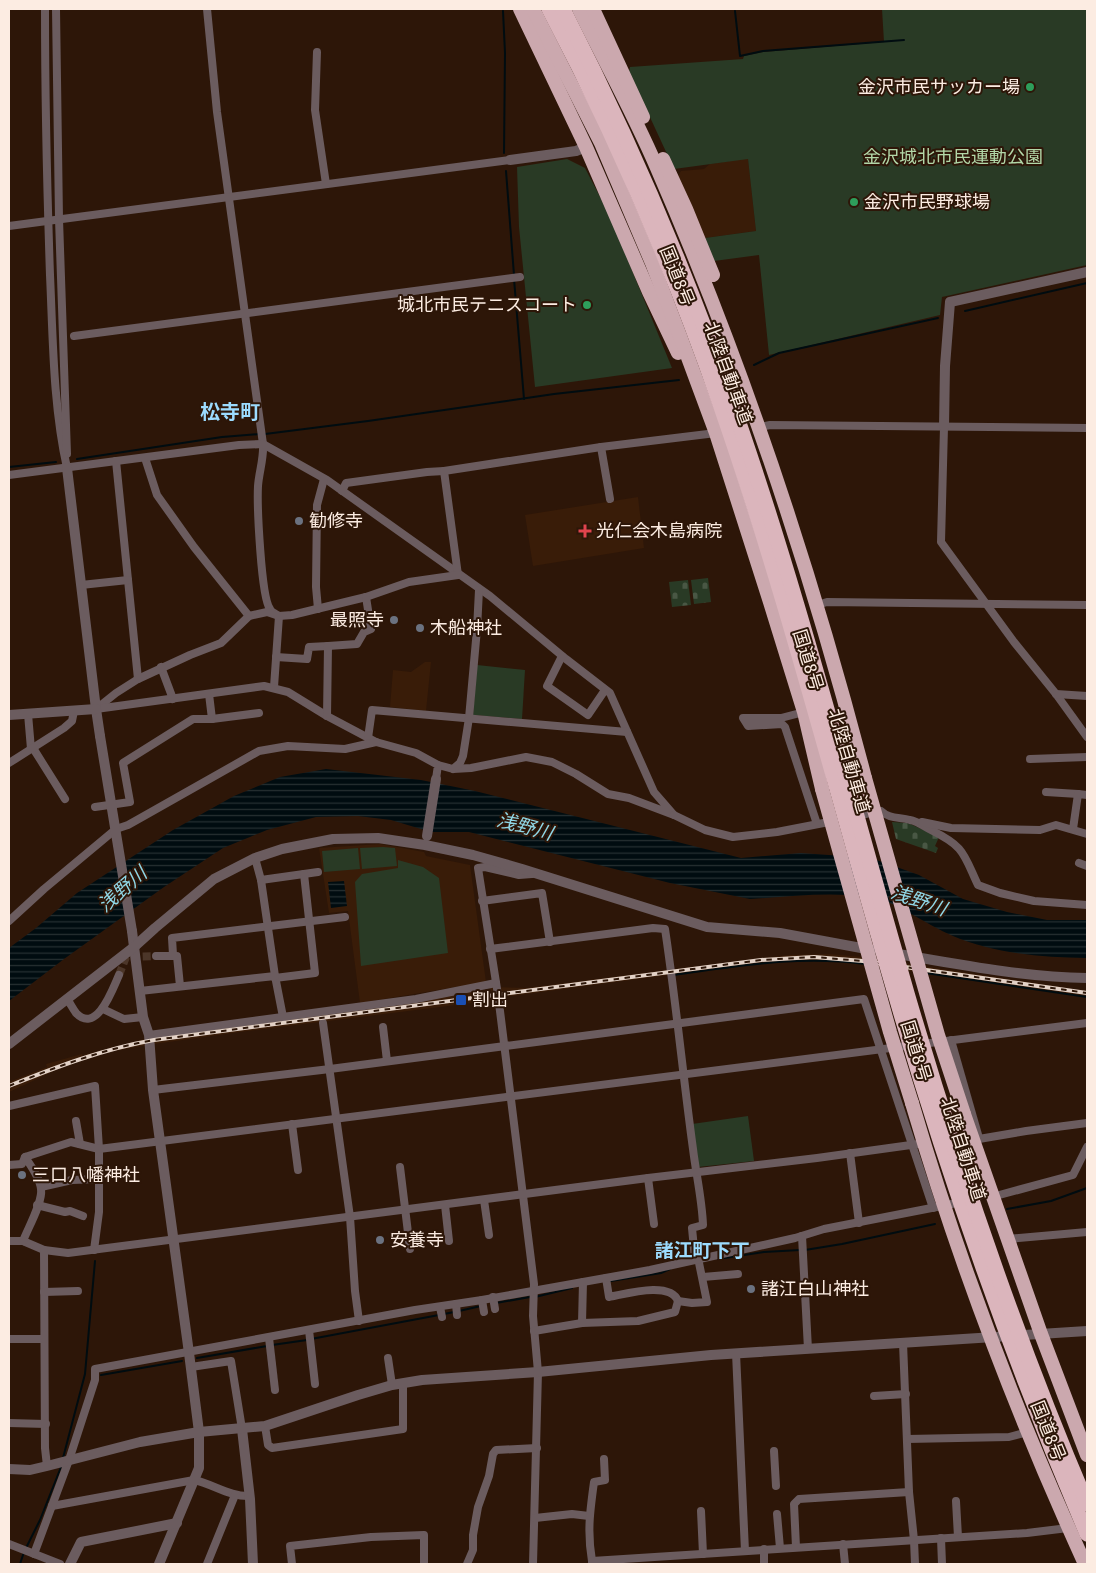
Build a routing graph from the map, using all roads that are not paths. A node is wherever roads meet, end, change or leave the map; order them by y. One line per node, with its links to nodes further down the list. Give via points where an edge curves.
1 (45, 9): 16 (street)
2 (56, 9): 15 (street)
3 (207, 9): 14 (street)
4 (520, 9): 11 (highway)
5 (533, 9): 26 (highway, 国道8号, via 600,143 652,263)
6 (550, 9): 238 (highway, 北陸自動車道, bridge, via 637,193 720,403 773,568 896,999 951,1176 1033,1405)
7 (563, 9): 230 (highway, 北陸自動車道, bridge, via 648,188 731,400 784,564 908,997 962,1172 1018,1332)
8 (579, 9): 22 (highway, 国道8号, via 656,166)
9 (593, 9): 22 (highway, via 694,228 737,347)
10 (317, 52): 13 (street, via 315,110)
11 (586, 147): 12 (street); 26 (highway, via 649,292)
12 (510, 160): 13 (street)
13 (326, 184): 14 (street)
14 (229, 197): 15 (street); 20 (street)
15 (59, 220): 16 (street); 31 (street)
16 (48, 221): 17 (street); 31 (street, via 56,399)
17 (9, 226)
18 (1087, 272): 24 (street, via 950,302)
19 (516, 277): 20 (street)
20 (244, 312): 21 (street); 27 (street)
21 (74, 336)
22 (748, 395): 23 (highway, 国道8号)
23 (760, 427): 24 (street); 44 (highway, 国道8号)
24 (944, 427): 25 (street); 42 (street, via 941,542)
25 (1087, 428)
26 (716, 433): 28 (street); 61 (highway, 国道8号)
27 (262, 438): 29 (street, via 231,446); 34 (street); 47 (street, via 258,486 262,581 269,609)
28 (601, 447): 32 (street); 36 (street)
29 (145, 458): 30 (street); 46 (street, via 156,495)
30 (116, 461): 31 (street); 38 (street)
31 (67, 468): 33 (street); 39 (street)
32 (444, 471): 35 (street, via 346,483); 37 (street)
33 (9, 475)
34 (324, 479): 35 (street); 45 (street, via 317,505)
35 (342, 491): 37 (street)
36 (610, 499)
37 (458, 574): 40 (street); 41 (street, via 409,582)
38 (128, 580): 39 (street); 52 (street)
39 (81, 585): 59 (street)
40 (479, 590): 49 (street, via 521,620); 66 (street)
41 (366, 597): 45 (street); 48 (street, via 371,629 364,632 357,644)
42 (988, 603): 43 (street); 44 (street, via 827,602); 56 (street, via 1014,642)
43 (1087, 604)
44 (817, 605): 137 (highway, 国道8号, bridge, via 938,1035 964,1114)
45 (318, 608): 47 (street)
46 (249, 616): 47 (street, via 267,612); 51 (street, via 221,643)
47 (279, 616): 50 (street)
48 (328, 646): 50 (street, via 309,647 307,659); 65 (street)
49 (562, 656): 54 (street); 54 (street, via 547,686 588,715)
50 (276, 657): 53 (street)
51 (162, 667): 52 (street); 58 (street)
52 (138, 679): 59 (street)
53 (274, 687): 55 (street); 65 (street)
54 (605, 690): 68 (street, via 610,693)
55 (209, 694): 58 (street); 67 (street)
56 (1056, 694): 57 (street); 69 (street)
57 (1087, 696)
58 (173, 699): 59 (street)
59 (96, 709): 60 (street); 104 (street, bridge)
60 (74, 710): 63 (street); 72 (street, via 72,721)
61 (804, 712): 86 (street, via 781,718 743,718 748,726 782,724 785,727); 140 (highway, 国道8号, bridge, via 822,789 912,1102)
62 (259, 713): 67 (street)
63 (28, 714): 64 (street); 72 (street)
64 (9, 716)
65 (327, 716): 70 (street)
66 (469, 718): 68 (street); 70 (street, via 372,710); 77 (street, via 463,756)
67 (212, 719): 83 (street, via 192,719 123,763 130,802)
68 (627, 732): 84 (street, via 654,792)
69 (1087, 737)
70 (368, 738): 71 (street)
71 (376, 742): 76 (street, via 416,753); 100 (street, via 345,749 288,746 258,751 116,829)
72 (32, 748): 75 (street); 82 (street)
73 (1087, 757): 74 (street)
74 (1030, 760)
75 (9, 763)
76 (438, 765): 77 (street); 78 (street)
77 (453, 769): 84 (street, via 526,756 552,762 608,794 629,798)
78 (436, 779): 89 (street)
79 (1046, 792): 80 (street)
80 (1078, 794): 81 (street); 87 (street)
81 (1087, 795)
82 (65, 799)
83 (95, 807)
84 (674, 815): 86 (street, via 705,830 733,837)
85 (911, 820): 86 (street, via 886,816 881,811); 87 (street, via 950,828 1040,830 1056,825); 98 (street, via 956,844 978,885 1034,901)
86 (817, 824)
87 (1073, 830): 88 (street)
88 (1087, 834)
89 (426, 840): 90 (street, via 333,839); 94 (street)
90 (255, 858): 96 (street); 104 (street, via 214,879)
91 (1079, 863): 92 (street)
92 (1087, 866)
93 (318, 872): 95 (street)
94 (535, 873): 97 (street, via 519,875 478,868); 110 (street, via 707,927 780,933 1001,972)
95 (304, 874): 96 (street); 101 (street)
96 (261, 880): 102 (street)
97 (482, 901): 103 (street, via 542,893); 105 (street)
98 (1087, 905)
99 (345, 917): 101 (street)
100 (9, 921)
101 (309, 921): 102 (street); 109 (street, via 315,973)
102 (267, 926): 107 (street, via 172,938); 109 (street)
103 (550, 942): 105 (street); 120 (street, via 665,929)
104 (134, 947): 113 (street); 114 (street)
105 (490, 950): 111 (street)
106 (156, 956): 107 (street)
107 (173, 956): 112 (street, via 177,956)
108 (120, 975): 115 (street)
109 (275, 977): 112 (street); 117 (street)
110 (1087, 978)
111 (496, 983): 117 (street, via 416,999); 125 (street)
112 (180, 986): 113 (street)
113 (140, 991): 116 (street)
114 (67, 999): 115 (street, via 82,1017 95,1016); 124 (street)
115 (103, 1010): 116 (street, via 124,1019)
116 (143, 1017): 122 (street)
117 (283, 1017): 122 (street)
118 (324, 1023): 128 (street)
119 (1087, 1023): 123 (street)
120 (679, 1024): 125 (street); 126 (street, via 864,999); 129 (street)
121 (383, 1027): 127 (street)
122 (148, 1035): 130 (street)
123 (951, 1040): 126 (street); 137 (street)
124 (9, 1044)
125 (504, 1046): 127 (street); 131 (street)
126 (881, 1050): 129 (street); 140 (street)
127 (387, 1061): 128 (street)
128 (330, 1069): 130 (street); 133 (street)
129 (683, 1074): 131 (street); 148 (street)
130 (153, 1090): 138 (street)
131 (511, 1097): 133 (street); 152 (street)
132 (9, 1106): 142 (street, via 95,1086)
133 (337, 1119): 136 (street); 160 (street)
134 (76, 1120): 139 (street)
135 (1087, 1123): 137 (street)
136 (292, 1124): 138 (street); 147 (street)
137 (976, 1139): 153 (highway, 国道8号)
138 (161, 1141): 142 (street); 166 (street)
139 (80, 1144): 142 (street); 144 (street, via 71,1142)
140 (918, 1144): 143 (street); 157 (highway, 国道8号)
141 (1087, 1147): 153 (street, via 1072,1175)
142 (99, 1149): 150 (street)
143 (850, 1153): 148 (street); 161 (street)
144 (25, 1157): 145 (street, via 22,1164); 151 (street)
145 (9, 1165)
146 (400, 1167): 158 (street)
147 (298, 1170)
148 (696, 1172): 149 (street); 176 (street, via 703,1225 692,1228)
149 (648, 1178): 152 (street); 162 (street)
150 (99, 1179): 151 (street, via 72,1180); 174 (street)
151 (41, 1187): 155 (street)
152 (524, 1194): 154 (street); 183 (street)
153 (987, 1195): 167 (highway, 国道8号)
154 (484, 1200): 156 (street); 164 (street)
155 (37, 1205): 159 (street); 168 (street)
156 (445, 1205): 158 (street); 169 (street)
157 (943, 1206): 161 (street); 193 (highway, 国道8号)
158 (404, 1210): 160 (street); 172 (street)
159 (83, 1216)
160 (350, 1217): 166 (street); 187 (street)
161 (859, 1223): 165 (street)
162 (654, 1224)
163 (1087, 1232): 167 (street)
164 (489, 1235)
165 (802, 1236): 170 (street); 198 (street)
166 (173, 1239): 174 (street); 199 (street)
167 (1008, 1239): 191 (highway, 国道8号)
168 (15, 1241): 171 (street); 173 (street)
169 (449, 1241)
170 (747, 1248): 175 (street); 176 (street)
171 (9, 1249)
172 (410, 1249)
173 (44, 1250): 174 (street, via 68,1253); 182 (street)
174 (94, 1250)
175 (748, 1257)
176 (698, 1261): 178 (street); 179 (street)
177 (738, 1274): 178 (street)
178 (702, 1277): 185 (street, via 708,1302 692,1304)
179 (607, 1281): 180 (street); 185 (street, via 609,1297 660,1289 672,1292)
180 (584, 1285): 183 (street); 188 (street)
181 (78, 1291): 182 (street)
182 (44, 1292): 195 (street)
183 (534, 1295): 184 (street); 189 (street)
184 (482, 1301): 186 (street); 187 (street, via 457,1309 415,1310)
185 (678, 1301): 188 (street, via 675,1312 638,1321)
186 (484, 1312)
187 (359, 1321): 192 (street)
188 (582, 1323): 189 (street)
189 (534, 1331): 203 (street)
190 (1087, 1331): 191 (street)
191 (1041, 1334): 193 (street); 216 (highway, 国道8号)
192 (310, 1335): 196 (street); 205 (street)
193 (991, 1337): 197 (street); 215 (highway, 国道8号)
194 (9, 1339): 195 (street)
195 (44, 1339): 211 (street)
196 (269, 1343): 199 (street); 207 (street)
197 (903, 1343): 198 (street); 208 (street)
198 (808, 1349): 200 (street)
199 (190, 1353): 202 (street); 222 (street, via 95,1369 95,1380)
200 (736, 1354): 203 (street); 247 (street)
201 (388, 1358): 206 (street)
202 (191, 1367): 213 (street, via 231,1361); 214 (street)
203 (538, 1372): 204 (street); 218 (street)
204 (403, 1383): 206 (street); 212 (street, via 403,1429 272,1448 268,1445)
205 (315, 1384)
206 (392, 1385): 212 (street)
207 (275, 1390)
208 (906, 1394): 209 (street); 217 (street)
209 (874, 1396)
210 (9, 1424): 211 (street)
211 (46, 1424): 222 (street, via 45,1448)
212 (265, 1426): 213 (street)
213 (242, 1429): 214 (street); 228 (street)
214 (199, 1432): 222 (street, via 140,1442); 224 (street, via 198,1468)
215 (1028, 1432): 217 (street, via 1009,1437); 237 (highway, 国道8号)
216 (1082, 1432): 220 (highway, 国道8号)
217 (908, 1439): 226 (street)
218 (537, 1448): 235 (street); 261 (street, via 496,1450 493,1454 478,1507 473,1550)
219 (774, 1451): 225 (street)
220 (1087, 1455)
221 (604, 1459): 234 (street, via 605,1480 594,1482)
222 (60, 1463): 223 (street, via 30,1470); 231 (street)
223 (9, 1470)
224 (194, 1480): 227 (street); 231 (street); 236 (street)
225 (776, 1486)
226 (909, 1492): 241 (street); 244 (street, via 799,1499 794,1504)
227 (235, 1495): 228 (street); 251 (street)
228 (250, 1496): 258 (street)
229 (956, 1501): 239 (street)
230 (1087, 1504)
231 (52, 1506): 248 (street)
232 (701, 1511): 250 (street)
233 (777, 1514): 245 (street)
234 (589, 1516): 235 (street, via 572,1514); 253 (street)
235 (535, 1518): 262 (street)
236 (176, 1524): 255 (street, via 81,1542); 256 (street)
237 (1068, 1528): 239 (street); 268 (highway, 国道8号)
238 (1087, 1534)
239 (958, 1537): 240 (street)
240 (941, 1538): 241 (street); 267 (street)
241 (914, 1540): 243 (street); 266 (street)
242 (9, 1544): 248 (street)
243 (843, 1544): 244 (street); 265 (street)
244 (796, 1547): 245 (street)
245 (780, 1548): 246 (street)
246 (764, 1549): 247 (street); 264 (street)
247 (745, 1551): 250 (street)
248 (32, 1553): 254 (street)
249 (693, 1554): 250 (street); 252 (street); 263 (street)
250 (703, 1554)
251 (211, 1560): 257 (street)
252 (671, 1560): 253 (street)
253 (592, 1563)
254 (60, 1564)
255 (70, 1564)
256 (159, 1564)
257 (207, 1564)
258 (253, 1564)
259 (292, 1564): 260 (street, via 290,1546 424,1535)
260 (424, 1564)
261 (467, 1564)
262 (533, 1564)
263 (693, 1564)
264 (764, 1564)
265 (844, 1564)
266 (915, 1564)
267 (942, 1564)
268 (1085, 1564)

